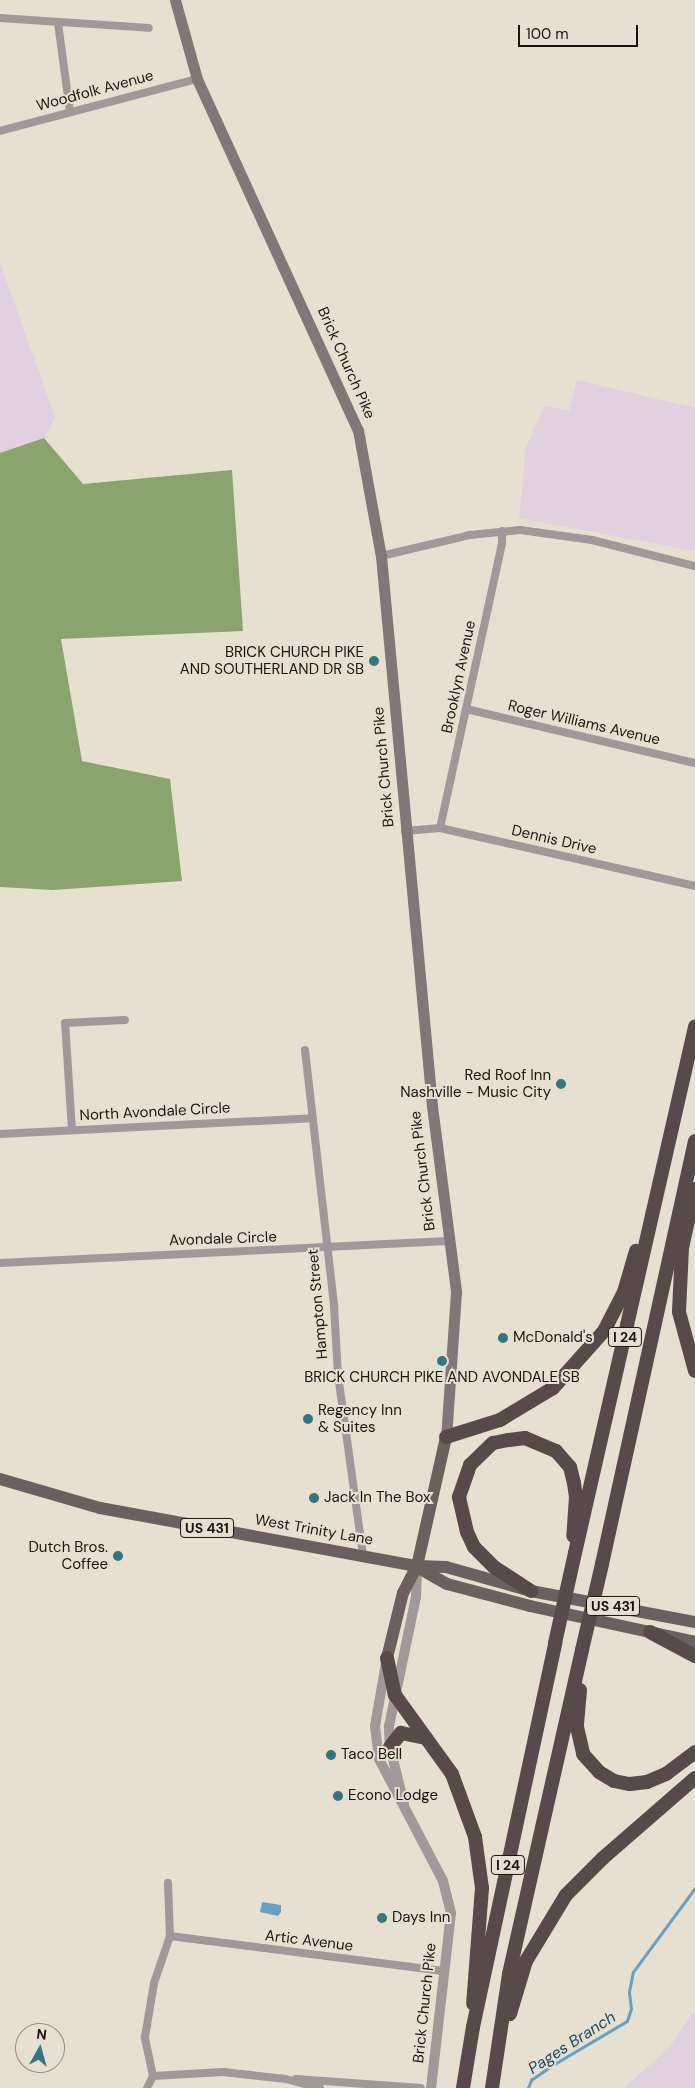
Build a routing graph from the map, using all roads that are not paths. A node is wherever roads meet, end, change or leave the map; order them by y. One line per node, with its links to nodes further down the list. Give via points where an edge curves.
1 (175, 0): 5 (main road, Brick Church Pike)
2 (0, 18): 3 (street)
3 (58, 22): 4 (street); 6 (street)
4 (149, 28)
5 (197, 79): 6 (street, Woodfolk Avenue); 9 (main road, Brick Church Pike, via 358,430)
6 (70, 112): 7 (street, Woodfolk Avenue)
7 (0, 131)
8 (502, 532): 9 (street, via 470,535); 10 (street, via 520,530 592,540); 11 (street, Brooklyn Avenue)
9 (381, 556): 14 (main road, Brick Church Pike)
10 (695, 566)
11 (466, 709): 12 (street, Roger Williams Avenue); 13 (street, Brooklyn Avenue)
12 (695, 763)
13 (440, 828): 14 (street, Dennis Drive); 15 (street, Dennis Drive)
14 (406, 831): 25 (main road, Brick Church Pike)
15 (695, 886)
16 (126, 1020): 21 (street, via 65,1023)
17 (695, 1027): 20 (highway, I 24)
18 (305, 1050): 19 (street, Hampton Street)
19 (312, 1118): 21 (street, North Avondale Circle); 26 (street, Hampton Street)
20 (674, 1121): 29 (highway, via 624,1292 604,1331 553,1388 500,1420); 31 (highway, I 24)
21 (72, 1130): 22 (street, North Avondale Circle)
22 (0, 1134)
23 (695, 1141): 40 (highway, I 24, bridge)
24 (695, 1189): 28 (highway, via 682,1248 679,1312)
25 (447, 1241): 26 (street, Avondale Circle); 29 (main road, Brick Church Pike, via 456,1292)
26 (327, 1249): 27 (street, Avondale Circle); 32 (street, Hampton Street, via 338,1375)
27 (0, 1262)
28 (695, 1371)
29 (446, 1438): 33 (main road, Brick Church Pike)
30 (0, 1479): 32 (main road, West Trinity Lane / US 431, via 100,1508)
31 (575, 1553): 34 (highway, via 572,1529 576,1497 570,1467 556,1451 525,1438 493,1443 464,1475 459,1497 466,1532 474,1547 494,1567); 50 (highway, I 24, bridge)
32 (363, 1556): 33 (main road, West Trinity Lane / US 431)
33 (417, 1566): 34 (main road, West Trinity Lane / US 431, via 446,1567); 36 (main road, West Trinity Lane / US 431, via 447,1584); 39 (main road, Brick Church Pike, via 404,1593); 41 (street, Brick Church Pike, via 416,1597)
34 (532, 1591): 35 (main road, West Trinity Lane / US 431)
35 (695, 1622)
36 (650, 1632): 37 (main road, West Trinity Lane / US 431); 38 (highway)
37 (695, 1642)
38 (695, 1656)
39 (387, 1658): 41 (highway); 46 (street, Brick Church Pike, via 375,1726 379,1759)
40 (578, 1669): 44 (highway, via 579,1736 583,1754 599,1772 630,1784 647,1782 666,1774); 51 (highway, I 24, via 520,1923)
41 (395, 1695): 42 (highway); 43 (street, Brick Church Pike, via 389,1726)
42 (426, 1738): 43 (highway, via 401,1733); 50 (highway, via 452,1774 464,1802 480,1866 480,1922 472,1978)
43 (390, 1747): 46 (street, Brick Church Pike)
44 (695, 1752)
45 (695, 1778): 51 (highway, via 582,1878 550,1917 526,1961)
46 (406, 1812): 49 (street, Brick Church Pike, via 442,1881 451,1913)
47 (168, 1882): 48 (street)
48 (170, 1936): 49 (street, Artic Avenue); 52 (street, via 154,1983 145,2037)
49 (445, 1971): 57 (street, Brick Church Pike)
50 (473, 2027): 58 (highway, I 24)
51 (497, 2055): 59 (highway, I 24)
52 (153, 2076): 53 (street, via 223,2072); 54 (street)
53 (286, 2079): 55 (street); 56 (street)
54 (148, 2088)
55 (320, 2088)
56 (420, 2088)
57 (432, 2088)
58 (463, 2088)
59 (492, 2088)

